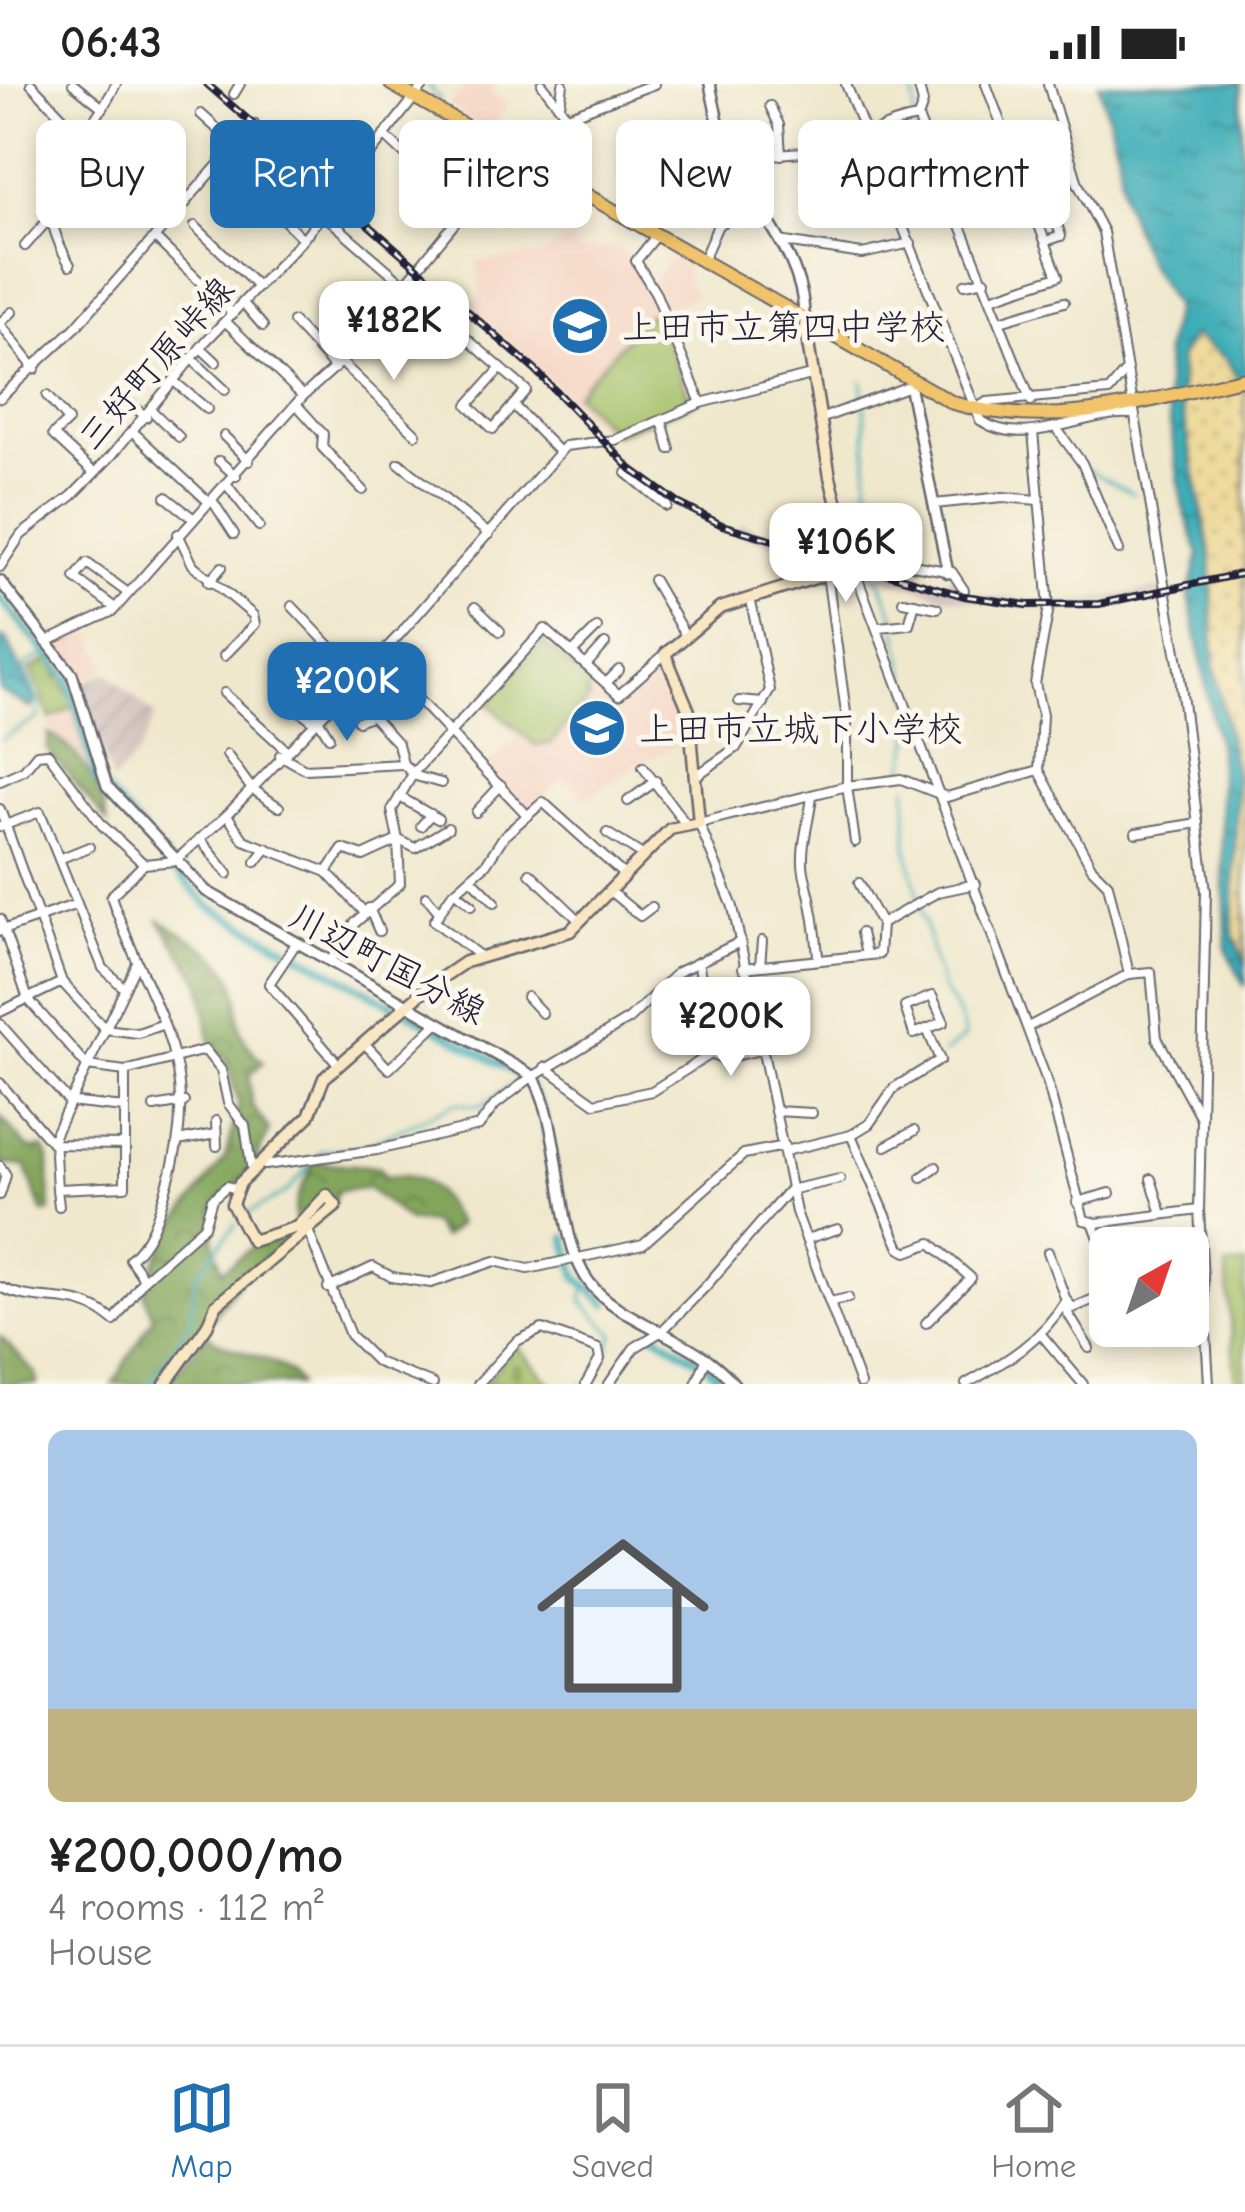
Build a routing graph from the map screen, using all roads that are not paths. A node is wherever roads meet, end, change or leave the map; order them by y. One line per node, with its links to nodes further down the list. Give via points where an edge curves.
1 (31, 84): 23 (street)
2 (73, 84): 19 (street)
3 (116, 84): 19 (street)
4 (239, 84): 15 (street)
5 (391, 84): 16 (main road)
6 (425, 84): 16 (street, 三好町原峠線)
7 (542, 84): 17 (street)
8 (563, 84): 17 (street)
9 (654, 84): 21 (street)
10 (710, 84): 27 (street)
11 (846, 84): 28 (street)
12 (919, 84): 22 (street)
13 (986, 84): 30 (street)
14 (1048, 84): 84 (street, via 1078,184 1102,232)
15 (234, 94)
16 (415, 98): 25 (main road); 32 (street, 三好町原峠線)
17 (560, 105): 21 (street)
18 (770, 106): 36 (street)
19 (104, 108): 24 (street)
20 (201, 114): 31 (street)
21 (566, 116): 26 (street)
22 (918, 118): 29 (street)
23 (66, 120)
24 (95, 120)
25 (454, 120)
26 (561, 120)
27 (722, 120)
28 (861, 120)
29 (899, 120)
30 (1001, 120)
31 (210, 122)
32 (385, 135): 33 (street, 三好町原峠線); 34 (street)
33 (375, 148)
34 (399, 149)
35 (798, 152): 36 (street)
36 (782, 154): 37 (street)
37 (774, 155)
38 (210, 174): 40 (street)
39 (592, 199): 55 (main road)
40 (186, 202)
41 (195, 226): 67 (street)
42 (41, 228): 61 (street)
43 (53, 228): 63 (street)
44 (164, 228): 56 (street)
45 (292, 228): 57 (street)
46 (312, 228): 57 (street, 三好町原峠線)
47 (340, 228): 65 (street)
48 (452, 228): 65 (street)
49 (717, 228): 62 (street)
50 (771, 228): 59 (street)
51 (905, 228): 60 (street)
52 (965, 228): 64 (street)
53 (1041, 228): 58 (street)
54 (1058, 228): 58 (street, via 1061,236)
55 (656, 236): 62 (main road); 95 (street, via 636,261)
56 (155, 238): 72 (street); 83 (street)
57 (303, 239): 67 (street, 三好町原峠線)
58 (1046, 241): 68 (street, via 1058,276)
59 (779, 242): 60 (street, via 862,254); 73 (street, via 800,285)
60 (911, 243): 99 (street)
61 (25, 246)
62 (702, 261): 73 (main road)
63 (70, 265)
64 (985, 280): 66 (street); 68 (street)
65 (405, 281): 81 (street); 82 (street)
66 (965, 284)
67 (258, 287): 70 (street, 三好町原峠線)
68 (991, 298): 74 (street)
69 (1064, 302): 74 (street)
70 (243, 304): 72 (street, 三好町原峠線); 77 (street)
71 (12, 312): 76 (street)
72 (230, 318): 78 (street, 三好町原峠線); 93 (street)
73 (804, 319): 85 (main road); 88 (main road)
74 (1000, 321): 94 (street)
75 (293, 322): 81 (street)
76 (0, 323): 83 (street)
77 (262, 326)
78 (202, 348): 79 (street, 三好町原峠線); 80 (street)
79 (193, 360): 87 (street, 三好町原峠線); 89 (street)
80 (216, 362)
81 (338, 365): 93 (street); 106 (street)
82 (501, 368): 96 (street, via 526,390); 96 (street, via 468,406 493,429)
83 (34, 369): 92 (street)
84 (1124, 373): 94 (street, via 1109,391); 97 (street)
85 (811, 375): 95 (street); 101 (main road)
86 (1245, 378): 97 (main road)
87 (176, 383): 98 (street); 100 (street, 三好町原峠線)
88 (912, 386): 99 (main road); 101 (street); 122 (street)
89 (225, 390)
90 (118, 393): 100 (street)
91 (47, 396): 114 (street, via 68,421 53,435)
92 (0, 398)
93 (299, 400): 112 (street); 118 (street, via 323,434 322,446)
94 (1030, 400): 99 (street)
95 (701, 403): 102 (street)
96 (513, 405): 110 (street)
97 (1131, 407): 99 (main road, via 1055,418); 103 (street); 194 (street)
98 (207, 409)
99 (976, 409): 105 (street, via 987,425)
100 (149, 414): 104 (street, 三好町原峠線); 108 (street)
101 (820, 419): 130 (main road)
102 (662, 421): 109 (street); 110 (street)
103 (1056, 428): 105 (street); 129 (street, via 1082,463)
104 (133, 432): 114 (street, 三好町原峠線); 121 (street)
105 (1033, 432): 120 (street)
106 (416, 434)
107 (224, 436): 112 (street)
108 (179, 437)
109 (670, 449)
110 (559, 452): 128 (street)
111 (219, 460): 116 (street)
112 (249, 461): 116 (street)
113 (399, 463): 128 (street)
114 (94, 473): 131 (street, 三好町原峠線, via 16,541)
115 (627, 473): 123 (street)
116 (236, 476): 117 (street)
117 (227, 485): 121 (street); 125 (street)
118 (363, 490)
119 (166, 497): 124 (street)
120 (1038, 500): 122 (street); 175 (street, via 1049,607 1035,684)
121 (210, 501): 124 (street); 127 (street)
122 (934, 504): 134 (street)
123 (667, 506)
124 (194, 519): 126 (street)
125 (259, 526)
126 (178, 534): 137 (street); 139 (street)
127 (234, 534)
128 (489, 534): 156 (street)
129 (1119, 550)
130 (851, 560): 133 (main road); 134 (street); 147 (street)
131 (0, 567)
132 (222, 567): 137 (street)
133 (827, 572): 140 (main road); 182 (street, via 847,720)
134 (947, 573): 138 (street)
135 (653, 580): 150 (street)
136 (0, 581): 151 (street, 川辺町国分線)
137 (209, 582): 155 (street, via 238,600 255,624)
138 (964, 590)
139 (128, 593): 145 (street); 145 (street, via 87,563 76,578)
140 (750, 596): 150 (main road, via 712,612); 164 (street, via 770,690)
141 (903, 601): 142 (street)
142 (915, 603): 146 (street); 147 (street, via 909,624)
143 (292, 606): 159 (street)
144 (475, 607): 149 (street)
145 (115, 608): 151 (street)
146 (937, 608)
147 (879, 627): 184 (street)
148 (597, 628): 153 (street)
149 (500, 632)
150 (686, 635): 154 (main road)
151 (46, 642): 207 (street, 川辺町国分線, via 75,681 101,776)
152 (605, 644): 157 (street)
153 (572, 653): 157 (street); 169 (street, via 545,629)
154 (665, 654): 160 (street, via 620,695); 177 (main road, via 689,711)
155 (224, 656)
156 (378, 657): 159 (street); 169 (street)
157 (586, 665): 160 (street)
158 (619, 670): 160 (street)
159 (359, 677): 161 (street)
160 (606, 683)
161 (347, 688): 166 (street); 167 (street)
162 (224, 693): 171 (street)
163 (739, 701): 164 (street)
164 (763, 704): 177 (street, via 736,748)
165 (294, 707): 167 (street)
166 (372, 715): 168 (street); 173 (street, via 398,743)
167 (314, 718): 170 (street); 171 (street)
168 (358, 721)
169 (453, 731): 176 (street); 181 (street)
170 (329, 737)
171 (282, 752): 173 (street, via 305,769); 183 (street)
172 (227, 755): 183 (street)
173 (403, 764): 176 (street)
174 (643, 766): 179 (street)
175 (1039, 770): 184 (street); 243 (street, via 1108,884)
176 (414, 772): 180 (street); 186 (street)
177 (696, 776): 193 (main road)
178 (1, 778): 209 (street, via 48,753 102,825)
179 (656, 781): 187 (street); 193 (street)
180 (441, 783)
181 (501, 785): 190 (street); 192 (street)
182 (847, 786): 184 (street, via 901,779); 185 (street); 202 (street)
183 (251, 788): 188 (street); 191 (street)
184 (940, 793): 216 (street)
185 (812, 795): 193 (street); 236 (street, via 805,867)
186 (400, 796): 196 (street, via 435,816); 201 (street, via 392,809)
187 (628, 801)
188 (279, 807)
189 (0, 808): 195 (street)
190 (476, 812)
191 (227, 814): 200 (street); 204 (street, via 244,840)
192 (528, 816): 213 (street, via 543,802); 214 (street)
193 (692, 823): 205 (main road, via 670,830); 233 (street, via 724,877)
194 (1198, 823): 199 (street); 273 (street, via 1207,910)
195 (3, 826): 206 (street, via 40,812); 226 (street)
196 (421, 826)
197 (448, 828): 201 (street, via 415,848)
198 (608, 833): 205 (street)
199 (1136, 833)
200 (200, 839): 207 (street); 212 (street)
201 (398, 840): 210 (street, via 364,856 344,849); 224 (street, via 400,884)
202 (855, 842)
203 (89, 847): 206 (street)
204 (267, 848): 208 (street); 210 (street)
205 (644, 856): 213 (main road)
206 (59, 859): 221 (street)
207 (175, 862): 209 (street); 234 (street, 川辺町国分線, via 214,898)
208 (256, 862)
209 (144, 864): 240 (street, via 111,896)
210 (327, 872): 224 (street)
211 (530, 873): 227 (street)
212 (228, 874)
213 (625, 876): 218 (main road)
214 (472, 879): 217 (street); 220 (street)
215 (859, 883): 228 (street)
216 (976, 884): 228 (street, via 938,892); 254 (street)
217 (456, 892): 222 (street); 225 (street)
218 (611, 892): 223 (street, via 640,916); 227 (main road)
219 (426, 896): 225 (street)
220 (495, 902)
221 (77, 904): 226 (street); 245 (street, via 103,968)
222 (472, 905)
223 (652, 907)
224 (367, 911): 230 (street); 239 (street)
225 (439, 912): 237 (street, via 434,921)
226 (39, 917): 229 (street); 244 (street)
227 (580, 922): 237 (main road, via 560,936)
228 (881, 923): 235 (street, via 879,954)
229 (1, 926): 247 (street)
230 (379, 931)
231 (861, 933): 235 (street)
232 (762, 940): 241 (street)
233 (738, 943): 238 (street); 242 (street)
234 (295, 944): 239 (street, 川辺町国分線); 262 (street, via 269,984)
235 (866, 954): 236 (street)
236 (818, 956): 241 (street)
237 (482, 957): 248 (main road, via 450,970)
238 (698, 962): 260 (street); 263 (street, via 621,1025)
239 (329, 963): 248 (street, 川辺町国分線)
240 (136, 965): 245 (street); 253 (street)
241 (760, 966): 242 (street)
242 (742, 968): 258 (street)
243 (1129, 974): 254 (street); 273 (street, via 1151,972 1157,1038)
244 (62, 982): 247 (street); 255 (street)
245 (124, 988): 255 (street)
246 (526, 997): 250 (street)
247 (28, 999): 249 (street); 261 (street)
248 (408, 1006): 251 (street, 川辺町国分線); 257 (main road)
249 (0, 1012)
250 (542, 1013)
251 (438, 1022): 257 (street, via 388,1069); 265 (street, 川辺町国分線)
252 (0, 1024): 267 (street)
253 (164, 1024): 255 (street, via 138,1033); 259 (street)
254 (1028, 1027): 296 (street)
255 (105, 1029): 261 (street)
256 (927, 1029): 256 (street, via 944,1022 932,996 904,1007 914,1034); 277 (street, via 940,1060 894,1088)
257 (365, 1044): 262 (main road)
258 (760, 1050): 260 (street); 271 (street)
259 (175, 1054): 264 (street); 268 (street); 287 (street, via 201,1049 216,1062 228,1103 248,1132)
260 (717, 1054): 263 (street, via 652,1091 595,1103)
261 (87, 1066): 264 (street); 267 (street)
262 (340, 1066): 284 (main road)
263 (545, 1067): 265 (street)
264 (125, 1071): 270 (street)
265 (528, 1079): 284 (street, via 479,1126); 307 (street, via 545,1103)
266 (0, 1083): 279 (street)
267 (69, 1102): 270 (street); 279 (street)
268 (184, 1102): 269 (street); 278 (street)
269 (154, 1107)
270 (124, 1108): 280 (street)
271 (775, 1111): 272 (street); 283 (street)
272 (812, 1113)
273 (1202, 1119): 298 (street)
274 (216, 1121): 276 (street)
275 (914, 1130): 282 (street)
276 (214, 1134): 278 (street); 281 (street)
277 (851, 1135): 283 (street); 315 (street, via 900,1248 932,1243 971,1278)
278 (178, 1141): 308 (street, via 148,1241 130,1259)
279 (53, 1144): 280 (street); 291 (street)
280 (124, 1145): 291 (street, via 124,1186)
281 (217, 1146)
282 (886, 1146)
283 (784, 1148): 293 (street); 307 (street, via 744,1154 647,1242)
284 (265, 1165): 287 (main road)
285 (0, 1166): 295 (street)
286 (936, 1167): 288 (street)
287 (252, 1173): 292 (main road)
288 (922, 1177)
289 (1151, 1178): 299 (street)
290 (840, 1179): 293 (street)
291 (57, 1189): 297 (street)
292 (236, 1189): 304 (main road, via 232,1204 253,1241 297,1227 323,1197 334,1197 334,1209); 308 (street, via 219,1190 204,1226)
293 (789, 1190): 305 (street); 316 (street)
294 (1110, 1193): 296 (street)
295 (0, 1195)
296 (1077, 1202): 300 (street)
297 (59, 1206)
298 (1199, 1210): 299 (street); 302 (street)
299 (1162, 1214): 300 (street)
300 (1093, 1222): 301 (street)
301 (1095, 1227)
302 (1199, 1227)
303 (838, 1229): 305 (street)
304 (309, 1233): 310 (street); 322 (main road, via 216,1305)
305 (806, 1239): 313 (street)
306 (1048, 1252): 314 (street)
307 (578, 1255): 310 (street, via 528,1270 495,1261 430,1283 373,1267); 316 (street, via 594,1288)
308 (144, 1279): 309 (street, via 114,1321 93,1303 24,1298)
309 (0, 1287)
310 (328, 1288): 323 (street, via 340,1321 370,1357)
311 (848, 1298): 313 (street)
312 (1089, 1301): 314 (street, via 1073,1308)
313 (830, 1302): 329 (street)
314 (1064, 1302): 317 (street); 319 (street)
315 (926, 1323)
316 (657, 1333): 320 (street); 326 (street, via 634,1348)
317 (1040, 1333): 321 (street, via 1022,1354); 330 (street)
318 (1207, 1347): 331 (street)
319 (1089, 1348)
320 (707, 1358): 327 (street); 328 (street)
321 (971, 1383)
322 (165, 1384)
323 (433, 1384)
324 (478, 1384): 325 (street, via 517,1342 542,1329 598,1349)
325 (586, 1384)
326 (609, 1384)
327 (696, 1384)
328 (734, 1384)
329 (860, 1384)
330 (1083, 1384)
331 (1209, 1384)

